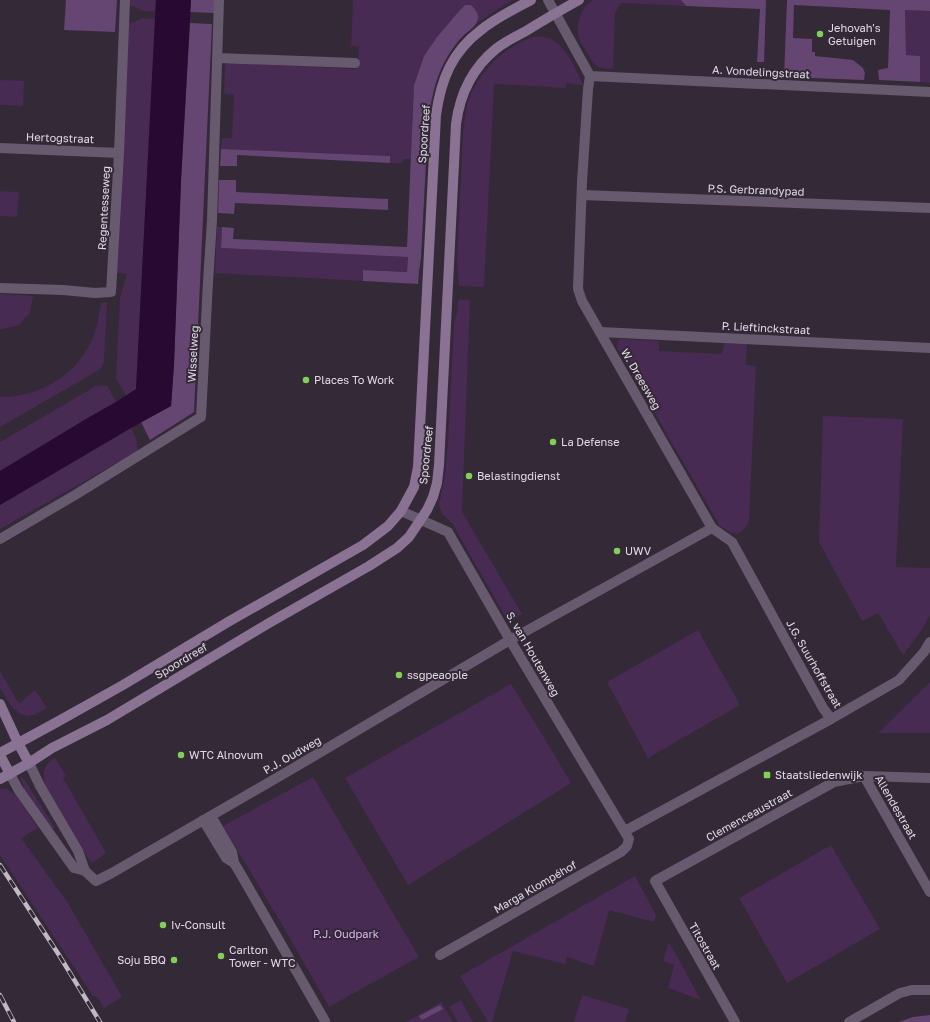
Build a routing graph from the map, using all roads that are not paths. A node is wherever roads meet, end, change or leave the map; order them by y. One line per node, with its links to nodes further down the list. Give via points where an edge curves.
1 (125, 0): 12 (street, Regentesseweg)
2 (219, 0): 7 (street, Wisselweg)
3 (531, 0): 18 (main road, Spoordreef, via 481,29 465,43 442,82 438,96 418,467 414,487)
4 (548, 0): 6 (street)
5 (579, 0): 6 (main road, Spoordreef)
6 (555, 13): 9 (street); 19 (main road, Spoordreef, via 498,47 480,64 465,88 458,111 439,465 433,497)
7 (218, 58): 8 (street); 21 (street, Wisselweg, via 202,417)
8 (355, 64)
9 (590, 76): 10 (street, A. Vondelingstraat); 13 (street, W. Dreesweg)
10 (930, 92)
11 (0, 148): 12 (street, Hertogstraat)
12 (119, 153): 15 (street, Regentesseweg, via 111,292)
13 (582, 195): 14 (street, P.S. Gerbrandypad); 16 (street, W. Dreesweg, via 578,289)
14 (930, 208)
15 (0, 288)
16 (600, 332): 17 (street, P. Lieftinckstraat); 20 (street, W. Dreesweg)
17 (930, 348)
18 (401, 510): 19 (street, S. van Houtenweg); 26 (main road, Spoordreef, via 388,526 363,545)
19 (421, 520): 22 (street, S. van Houtenweg, via 448,532); 28 (main road, Spoordreef, via 397,548 369,566)
20 (712, 528): 22 (street); 25 (street, J.G. Suurhoffstraat, via 732,542)
21 (0, 539)
22 (510, 640): 33 (street, P.J. Oudweg); 34 (street, S. van Houtenweg)
23 (930, 642): 25 (street, via 899,680)
24 (0, 704): 26 (main road)
25 (831, 719): 34 (street, J.G. Suurhoffstraat)
26 (18, 743): 27 (main road, Spoordreef); 28 (main road)
27 (0, 754): 29 (main road)
28 (29, 763): 29 (main road, Spoordreef); 35 (street, via 78,851)
29 (10, 774): 32 (main road, Spoordreef); 35 (street, P.J. Oudweg, via 74,868)
30 (864, 776): 31 (street, Clemenceaustraat); 36 (street, Clemenceaustraat, via 834,782); 37 (street, Allendestraat)
31 (930, 778)
32 (0, 779)
33 (207, 818): 35 (street, P.J. Oudweg, via 96,881); 40 (street, via 226,858 234,863)
34 (625, 831): 38 (street, Marga Klompéhof, via 629,839 621,852)
35 (85, 872)
36 (655, 881): 41 (street, Titostraat)
37 (930, 892)
38 (440, 956)
39 (930, 990): 42 (street, via 900,993)
40 (325, 1021)
41 (735, 1022)
42 (848, 1022)

